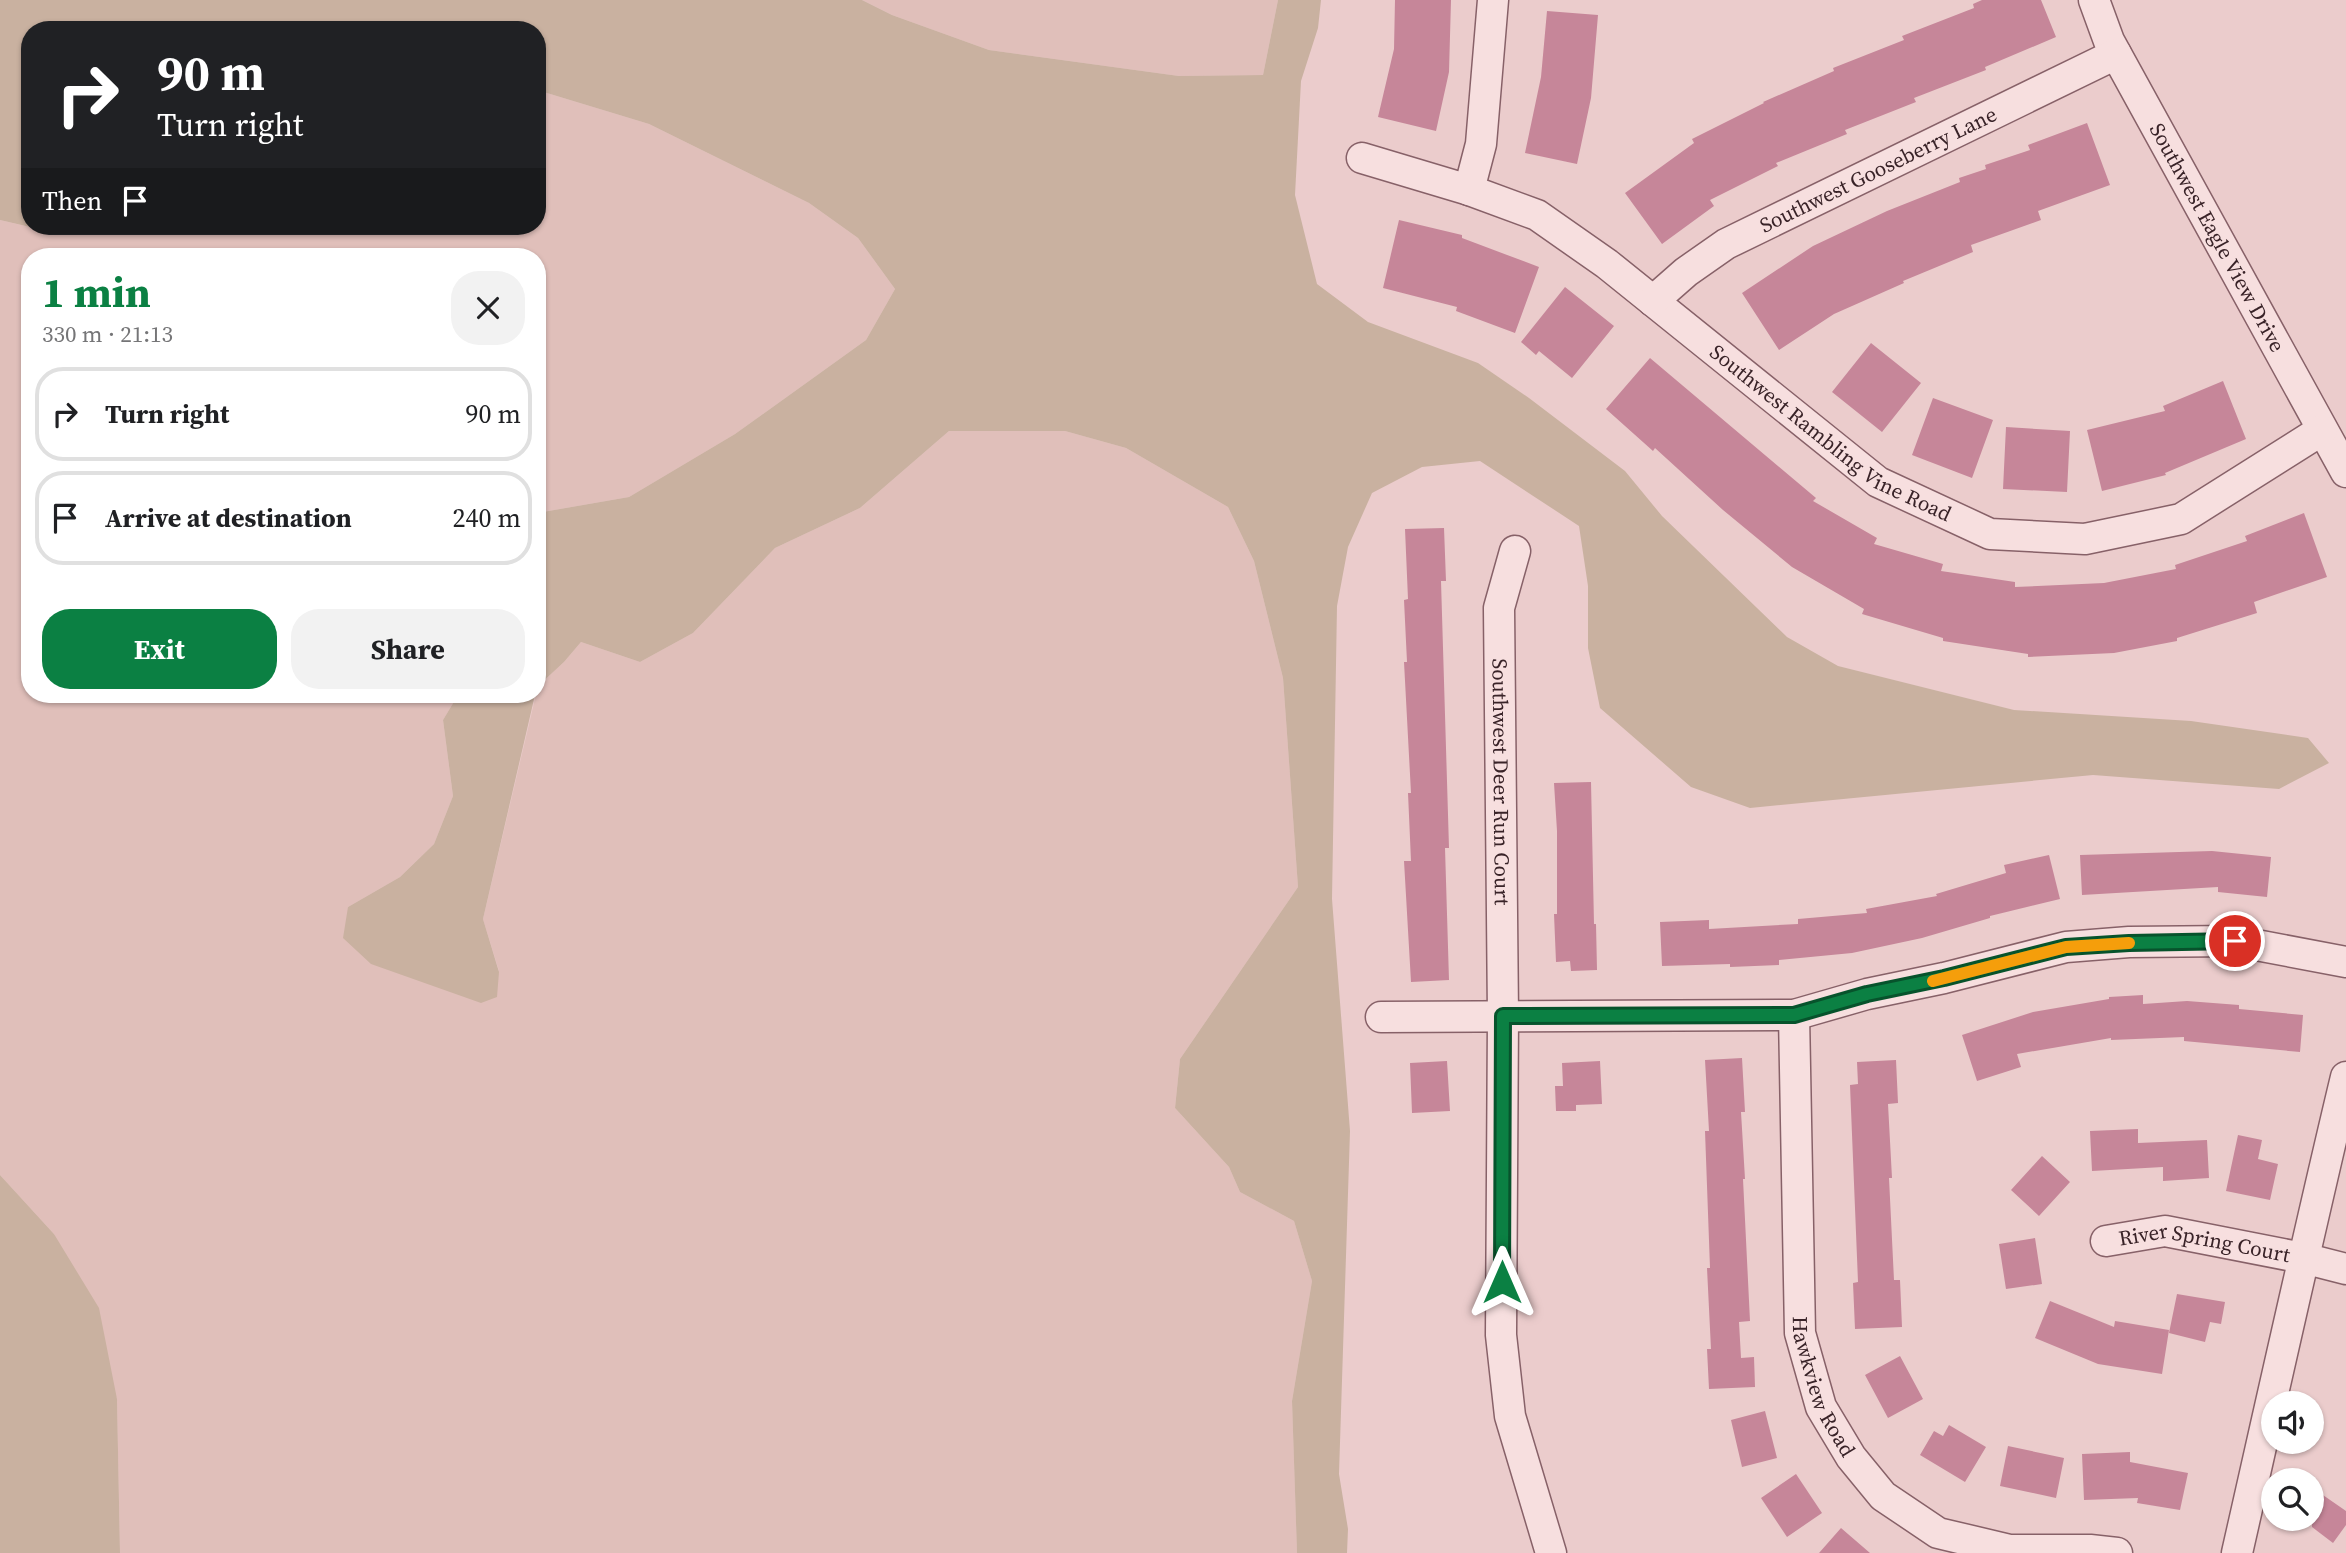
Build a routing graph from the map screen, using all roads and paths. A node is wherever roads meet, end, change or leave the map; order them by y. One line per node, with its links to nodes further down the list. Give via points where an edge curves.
1 (1493, 0): 5 (street, via 1481,144)
2 (2094, 0): 3 (street, Southwest Eagle View Drive)
3 (2116, 54): 6 (street, Southwest Gooseberry Lane, via 1726,244); 7 (street, Southwest Eagle View Drive)
4 (1362, 158): 5 (street, Southwest Rambling Vine Road)
5 (1469, 190): 6 (street, Southwest Rambling Vine Road, via 1537,215)
6 (1653, 301): 7 (street, Southwest Rambling Vine Road, via 1878,482 1990,534 2085,539 2181,519)
7 (2322, 430): 8 (street, Southwest Eagle View Drive)
8 (2346, 472)
9 (1515, 551): 12 (street, Southwest Deer Run Court, via 1499,608)
10 (2346, 962): 11 (street, via 2235,941 2066,947)
11 (1794, 1015): 12 (street); 19 (street, Hawkview Road, via 1800,1333 1827,1417 1883,1496 1938,1533 2010,1550)
12 (1503, 1016): 13 (street); 18 (street, Southwest Deer Run Court, via 1501,1335 1510,1416)
13 (1381, 1017)
14 (2346, 1077): 16 (street)
15 (2106, 1241): 16 (street, River Spring Court, via 2165,1231)
16 (2303, 1258): 17 (street, River Spring Court); 20 (street)
17 (2346, 1269)
18 (1551, 1553)
19 (2117, 1553)
20 (2237, 1553)

